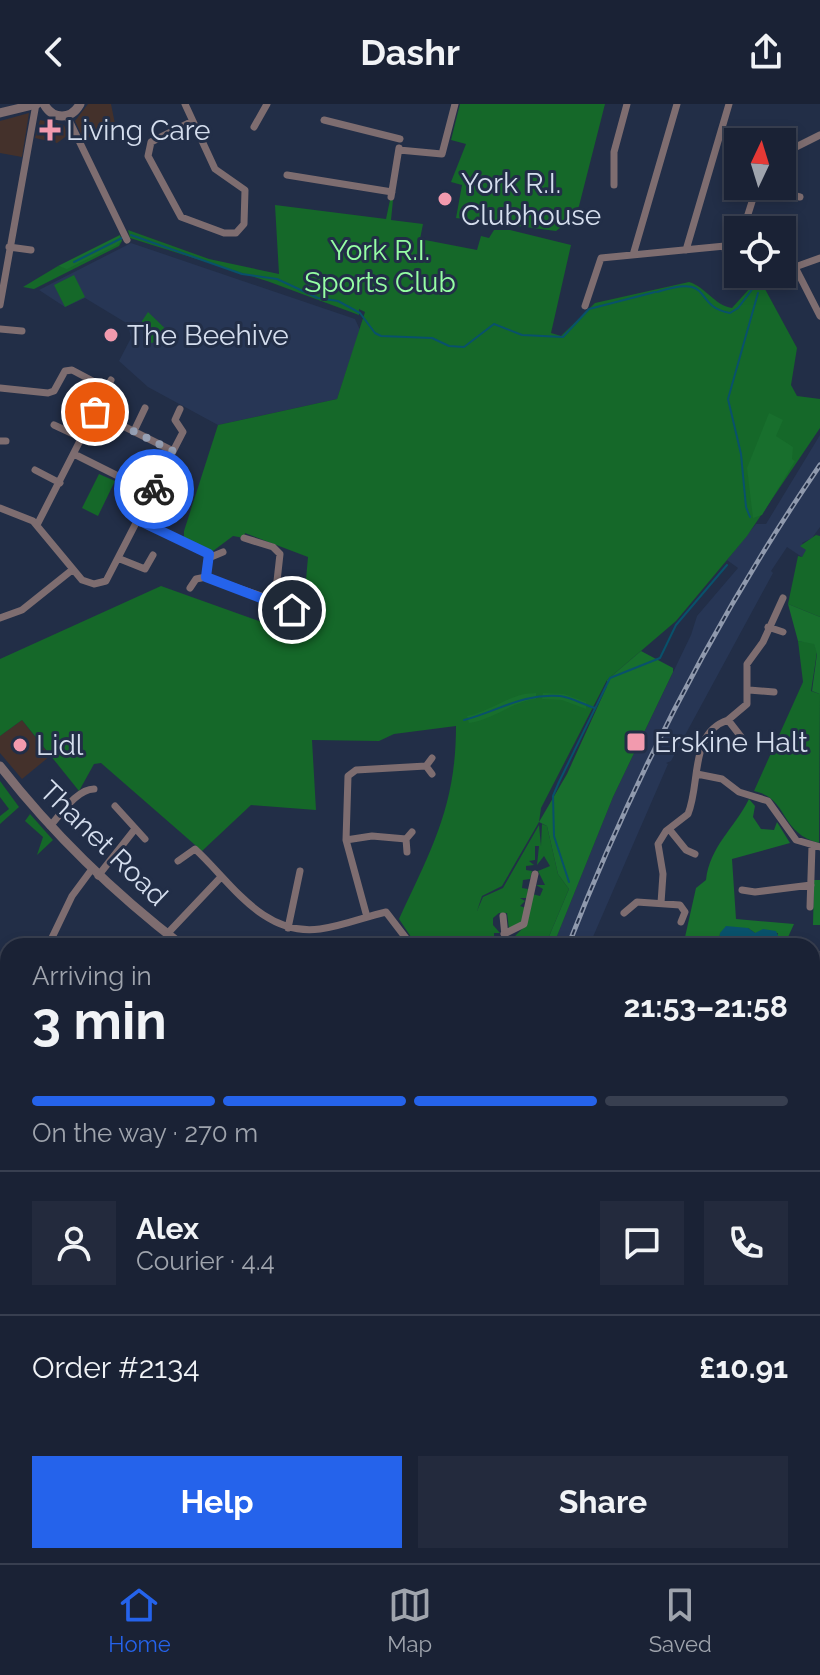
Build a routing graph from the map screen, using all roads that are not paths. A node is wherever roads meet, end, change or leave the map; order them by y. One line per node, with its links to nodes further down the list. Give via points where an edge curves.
1 (37, 104): 10 (street); 24 (street)
2 (44, 104): 11 (street, via 54,115)
3 (80, 104): 11 (street)
4 (185, 104): 13 (street)
5 (267, 104): 14 (street)
6 (455, 104): 17 (street, via 442,154)
7 (627, 104): 19 (street, via 614,152)
8 (677, 104): 27 (street)
9 (729, 104): 26 (street)
10 (0, 113)
11 (67, 116): 22 (street)
12 (324, 120): 17 (street, via 401,137)
13 (191, 122): 13 (street, via 215,169 245,190 244,224 236,233 181,217 148,156 151,142)
14 (254, 127)
15 (820, 135): 16 (street)
16 (796, 147)
17 (399, 150): 18 (street, via 392,194)
18 (287, 175)
19 (614, 185)
20 (796, 196): 21 (street)
21 (800, 197)
22 (127, 240)
23 (724, 246): 26 (street)
24 (9, 247): 25 (street); 31 (street)
25 (31, 250)
26 (686, 250): 27 (street)
27 (633, 255): 33 (street, via 599,260)
28 (820, 258): 29 (street)
29 (796, 267)
30 (796, 269): 34 (street)
31 (1, 288): 32 (street)
32 (0, 305)
33 (585, 306)
34 (820, 316)
35 (0, 329): 36 (street)
36 (22, 331)
37 (111, 380): 39 (street)
38 (0, 388): 39 (street, via 48,393 65,371 72,370)
39 (106, 388): 42 (street)
40 (145, 408): 44 (street)
41 (180, 409): 45 (street, via 175,420)
42 (95, 412): 44 (street); 47 (street)
43 (54, 425): 47 (street)
44 (134, 431): 48 (street)
45 (183, 432): 46 (street); 48 (street)
46 (193, 437)
47 (82, 438): 49 (street)
48 (173, 451): 52 (street)
49 (74, 454): 51 (street); 52 (street)
50 (35, 470): 51 (street)
51 (60, 483): 55 (street)
52 (152, 493): 54 (street)
53 (0, 508): 55 (street)
54 (138, 520): 59 (street); 60 (street)
55 (37, 525): 61 (street)
56 (244, 538): 65 (street, via 280,554)
57 (223, 552): 59 (street)
58 (153, 555): 60 (street, via 145,569)
59 (211, 557): 62 (street)
60 (120, 559): 61 (street, via 101,583 88,583)
61 (72, 570): 67 (street, via 22,610)
62 (206, 577): 63 (street, via 196,579); 65 (street)
63 (190, 588)
64 (783, 598): 68 (street)
65 (270, 599): 66 (street)
66 (292, 610)
67 (0, 618)
68 (768, 627): 69 (street); 70 (street, via 747,664)
69 (783, 632)
70 (749, 690): 71 (street); 72 (street, via 744,709)
71 (774, 692)
72 (728, 720): 73 (street); 80 (street, via 706,735)
73 (742, 738)
74 (432, 758): 76 (street)
75 (0, 766): 83 (street, Thanet Road)
76 (426, 766): 78 (street); 79 (street)
77 (341, 768): 78 (street)
78 (349, 773): 89 (street)
79 (432, 774)
80 (697, 774): 85 (street, via 688,814); 90 (street, via 722,779 739,792 768,801 790,835)
81 (94, 789): 83 (street, via 68,803)
82 (115, 806): 84 (street)
83 (50, 826): 95 (street, Thanet Road)
84 (135, 829): 87 (street); 95 (street)
85 (669, 829): 92 (street); 100 (street, via 657,850 663,874)
86 (412, 832): 88 (street)
87 (145, 839)
88 (406, 839): 89 (street); 91 (street)
89 (346, 840): 103 (street)
90 (816, 847): 98 (street)
91 (407, 852)
92 (695, 854)
93 (178, 861): 97 (street, via 195,849)
94 (300, 871): 106 (street)
95 (95, 872): 107 (street, Thanet Road); 109 (street, via 72,896)
96 (535, 874): 108 (street, via 524,924)
97 (221, 877): 106 (street, via 265,917); 107 (street)
98 (811, 885): 99 (street); 101 (street)
99 (742, 890)
100 (661, 903): 102 (street, via 636,899); 105 (street, via 682,906)
101 (810, 907)
102 (624, 913)
103 (367, 917): 106 (street, via 320,929); 111 (street, via 388,913)
104 (501, 920): 108 (street)
105 (681, 922)
106 (288, 928)
107 (167, 934): 110 (street, Thanet Road)
108 (504, 934): 112 (street)
109 (52, 938)
110 (172, 938)
111 (406, 938)
112 (505, 938)

